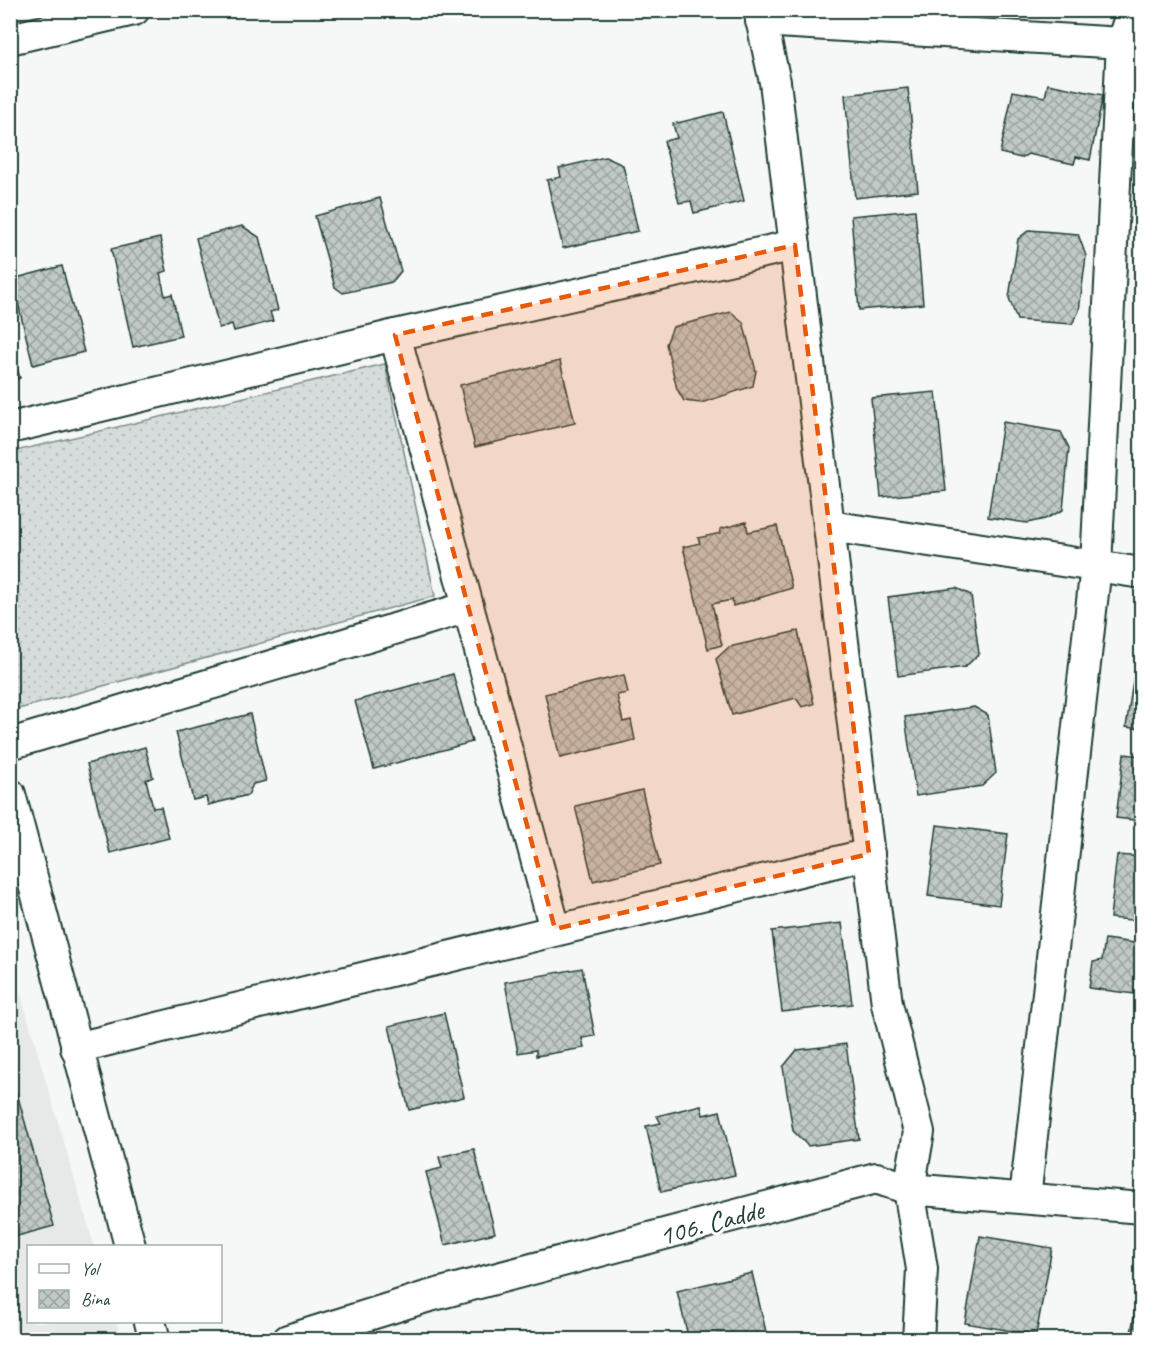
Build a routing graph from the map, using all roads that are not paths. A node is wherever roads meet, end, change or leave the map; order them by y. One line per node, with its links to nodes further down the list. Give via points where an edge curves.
1 (134, 10): 3 (street)
2 (1132, 10): 6 (street)
3 (87, 16): 5 (street)
4 (760, 16): 6 (street); 7 (street, via 775,82)
5 (10, 39)
6 (1122, 43): 11 (street)
7 (795, 244): 8 (street); 10 (street)
8 (395, 335): 9 (street); 13 (street)
9 (10, 428)
10 (829, 526): 11 (street); 16 (street)
11 (1096, 566): 12 (street); 20 (street)
12 (1142, 573)
13 (468, 607): 14 (street); 17 (street)
14 (10, 744)
15 (10, 794): 18 (street)
16 (869, 854): 17 (street); 19 (street, via 887,1004 918,1132)
17 (555, 929): 18 (street)
18 (76, 1048): 22 (street)
19 (909, 1189): 20 (street, 106. Cadde); 25 (street, 106. Cadde, via 876,1178 426,1297); 26 (street, via 922,1269)
20 (1025, 1198): 21 (street, 106. Cadde)
21 (1142, 1208)
22 (130, 1245)
23 (150, 1323): 24 (street)
24 (155, 1340)
25 (288, 1340)
26 (918, 1340)

